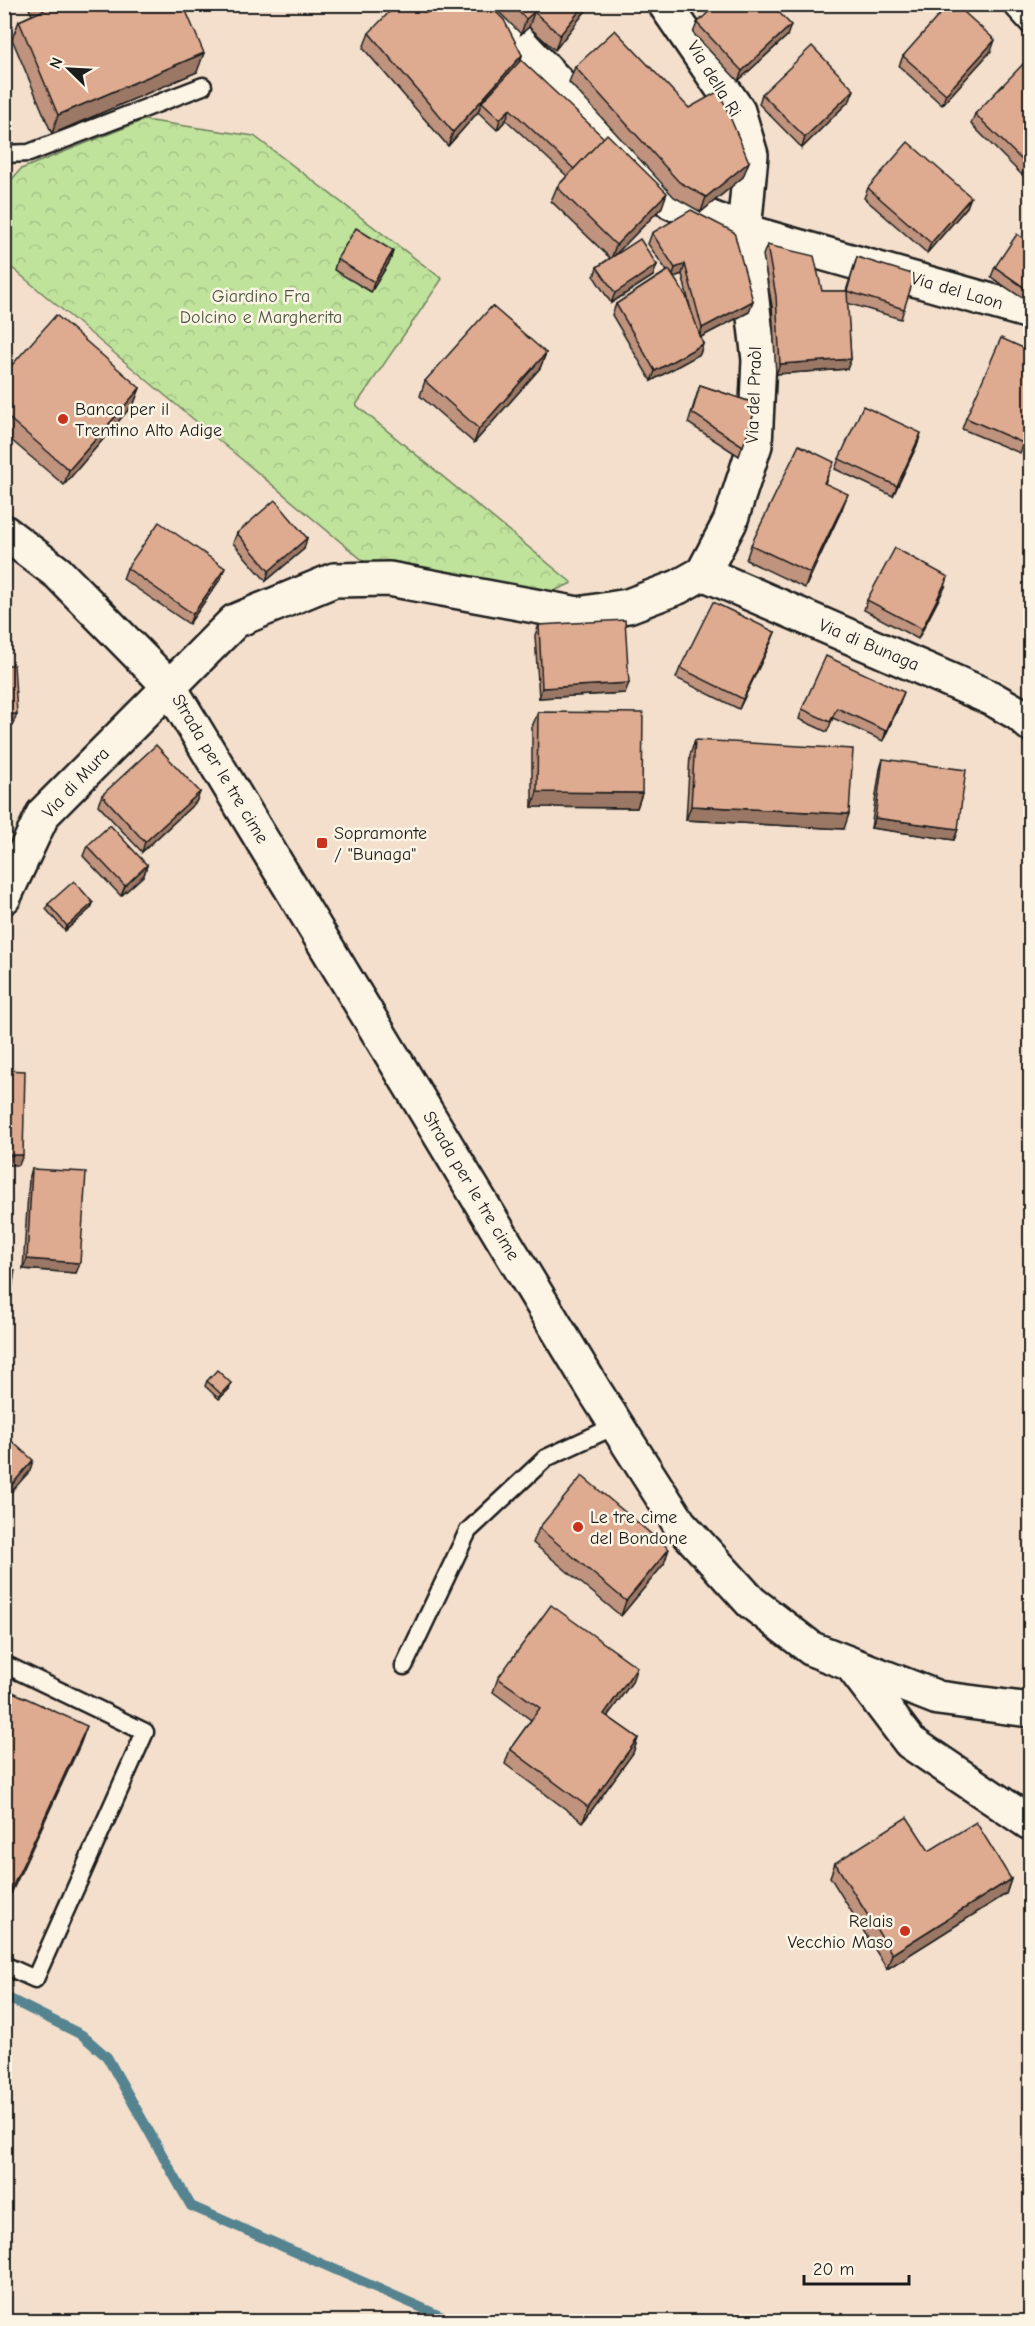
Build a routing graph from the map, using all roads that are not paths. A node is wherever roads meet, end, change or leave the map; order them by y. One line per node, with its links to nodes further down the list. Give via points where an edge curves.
1 (483, 4): 7 (street, via 670,202)
2 (665, 4): 7 (street, Via della Ri, via 738,111 751,155)
3 (1010, 4): 4 (lane)
4 (1030, 26)
5 (203, 86): 6 (lane, via 29,153)
6 (4, 154)
7 (744, 231): 8 (street, Via del Laon); 10 (street, Via del Praòl, via 759,360 755,445 730,522)
8 (1030, 312)
9 (4, 532): 11 (street, Strada per le tre cime, via 58,573)
10 (703, 573): 11 (street, via 628,606 578,614 389,579 334,580 235,621); 12 (street, Via di Bunaga, via 992,698)
11 (169, 686): 13 (street, Via di Mura, via 43,814); 14 (street, Strada per le tre cime)
12 (1030, 724)
13 (4, 897)
14 (617, 1425): 16 (lane, via 546,1458 468,1531); 17 (street, Strada per le tre cime, via 679,1522 751,1602 812,1649)
15 (4, 1664): 20 (lane, via 145,1732 35,1979)
16 (404, 1666)
17 (853, 1667): 18 (street, Strada per le tre cime, via 938,1698); 19 (street, via 910,1742)
18 (1030, 1710)
19 (1030, 1823)
20 (4, 1965)

